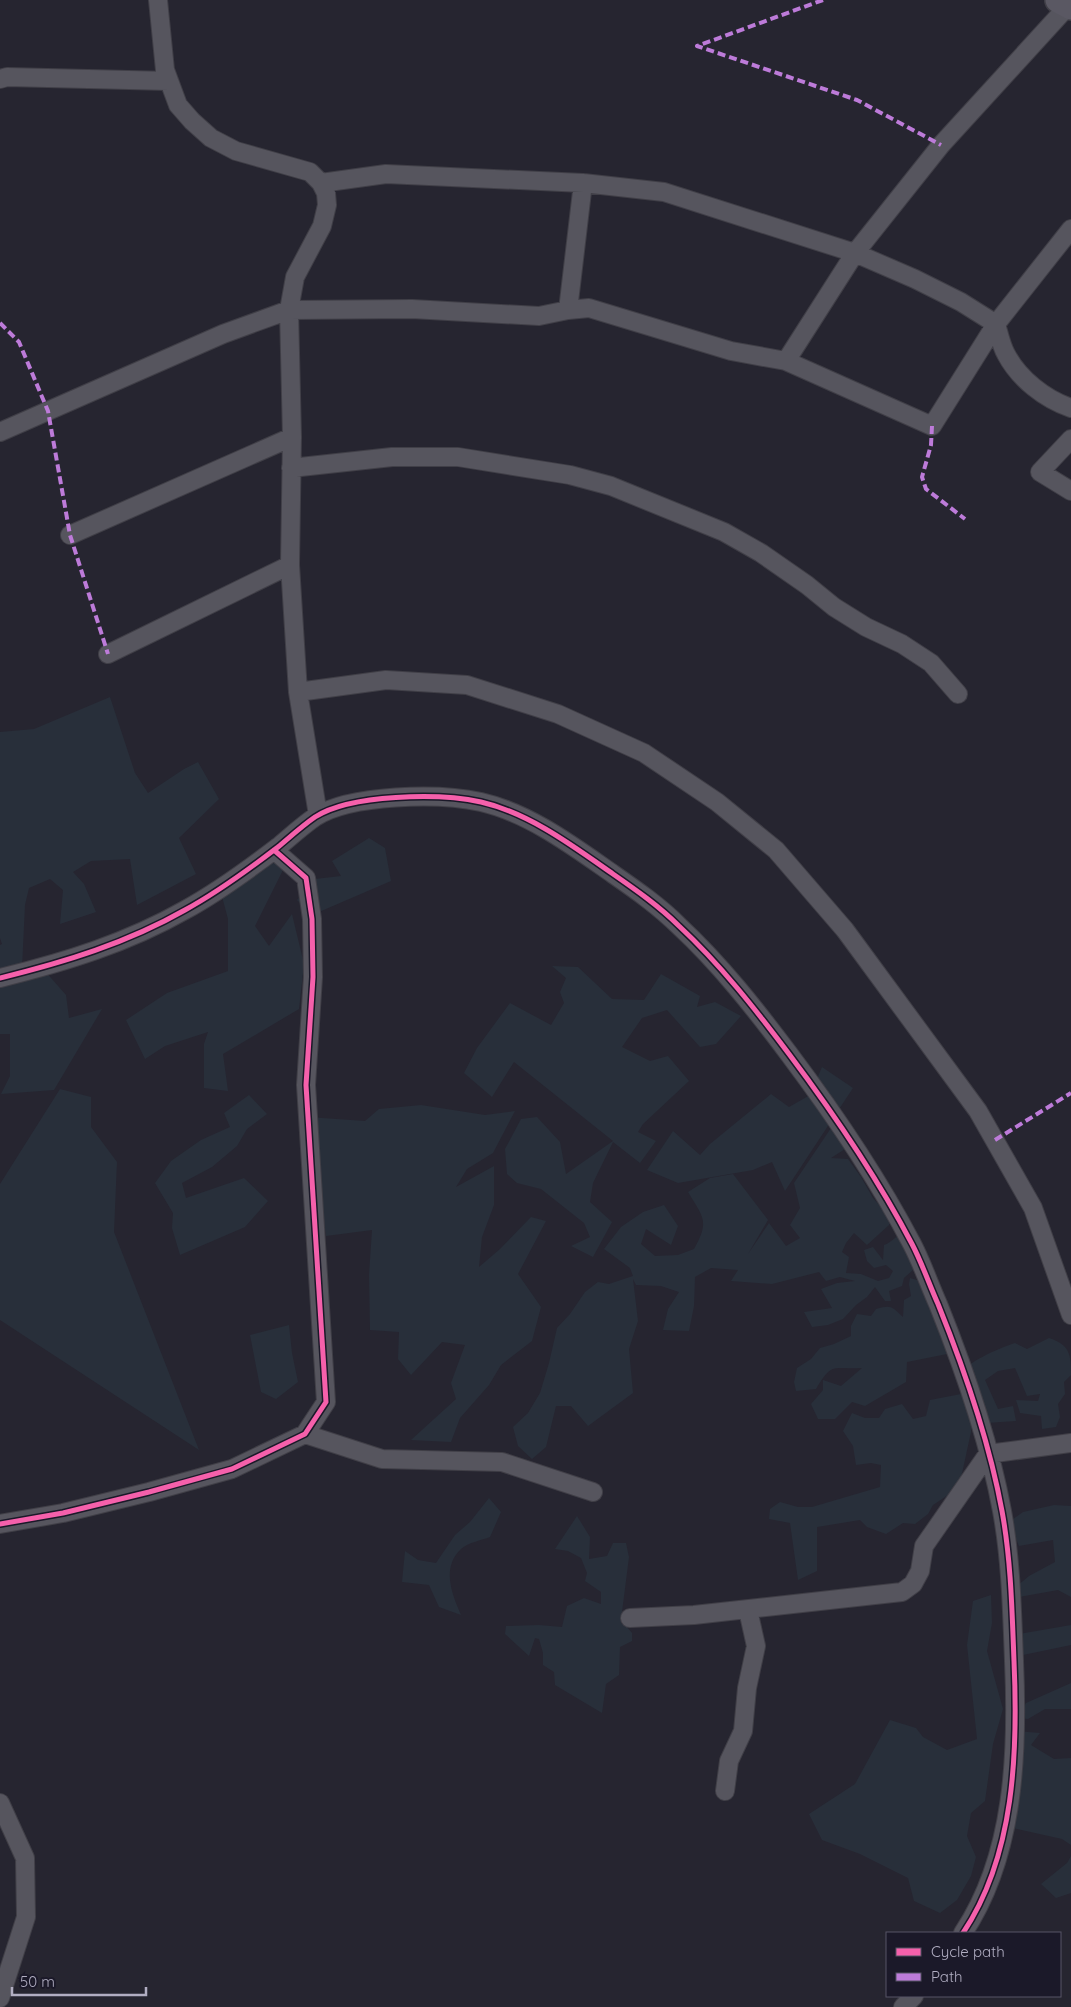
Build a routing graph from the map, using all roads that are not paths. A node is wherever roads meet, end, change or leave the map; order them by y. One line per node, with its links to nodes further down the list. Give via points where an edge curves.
1 (158, 0): 4 (street)
2 (1066, 4): 8 (street, via 941,145)
3 (0, 79): 4 (street)
4 (169, 81): 5 (street, via 178,105 211,138 236,151 310,172)
5 (321, 183): 6 (street, via 386,174); 9 (street, via 327,205 322,226 295,277)
6 (583, 183): 8 (street, via 664,192); 10 (street)
7 (1071, 229): 11 (street)
8 (854, 253): 11 (street, via 916,279); 12 (street)
9 (289, 310): 10 (street, via 412,309 539,316); 14 (street, via 223,334); 15 (street)
10 (568, 310): 12 (street, via 589,308 731,351)
11 (996, 324): 12 (street, via 932,426); 13 (street, via 1005,353 1022,378 1060,405)
12 (786, 361)
13 (1071, 408)
14 (0, 432)
15 (292, 437): 17 (street); 19 (street)
16 (1071, 440): 18 (street, via 1040,472)
17 (291, 468): 20 (street); 23 (street, via 392,457 458,457 570,475 611,486 724,532 761,553 834,607 931,663)
18 (1071, 491)
19 (70, 535)
20 (290, 565): 21 (street); 22 (street)
21 (108, 654)
22 (298, 692): 24 (street); 27 (street, via 386,680 467,685 558,714 644,753 776,850 845,930 978,1111 1033,1208)
23 (958, 694)
24 (318, 815): 25 (street); 30 (street, via 356,803 389,798 454,798 483,803 540,827 582,852 677,923 705,951 774,1035 832,1112 914,1247 963,1368)
25 (274, 850): 26 (street, via 229,884 149,930 104,949); 28 (street, via 306,878 312,920 313,977 306,1085 326,1402)
26 (0, 978)
27 (1071, 1315)
28 (305, 1434): 31 (street, via 382,1459 502,1462); 32 (street, via 232,1469 62,1514)
29 (1071, 1443): 30 (street)
30 (988, 1454): 33 (street, via 924,1546 920,1571 913,1584 902,1592); 37 (street, via 1002,1508 1010,1566 1017,1718 1011,1797 996,1861 976,1913)
31 (593, 1492)
32 (0, 1524)
33 (748, 1610): 34 (street); 35 (street, via 756,1646 747,1688 743,1731 729,1761)
34 (630, 1618)
35 (725, 1791)
36 (0, 1803): 39 (street, via 25,1858 26,1907 26,1917)
37 (964, 1932)
38 (913, 1997): 40 (street)
39 (0, 1998)
40 (903, 2007)

